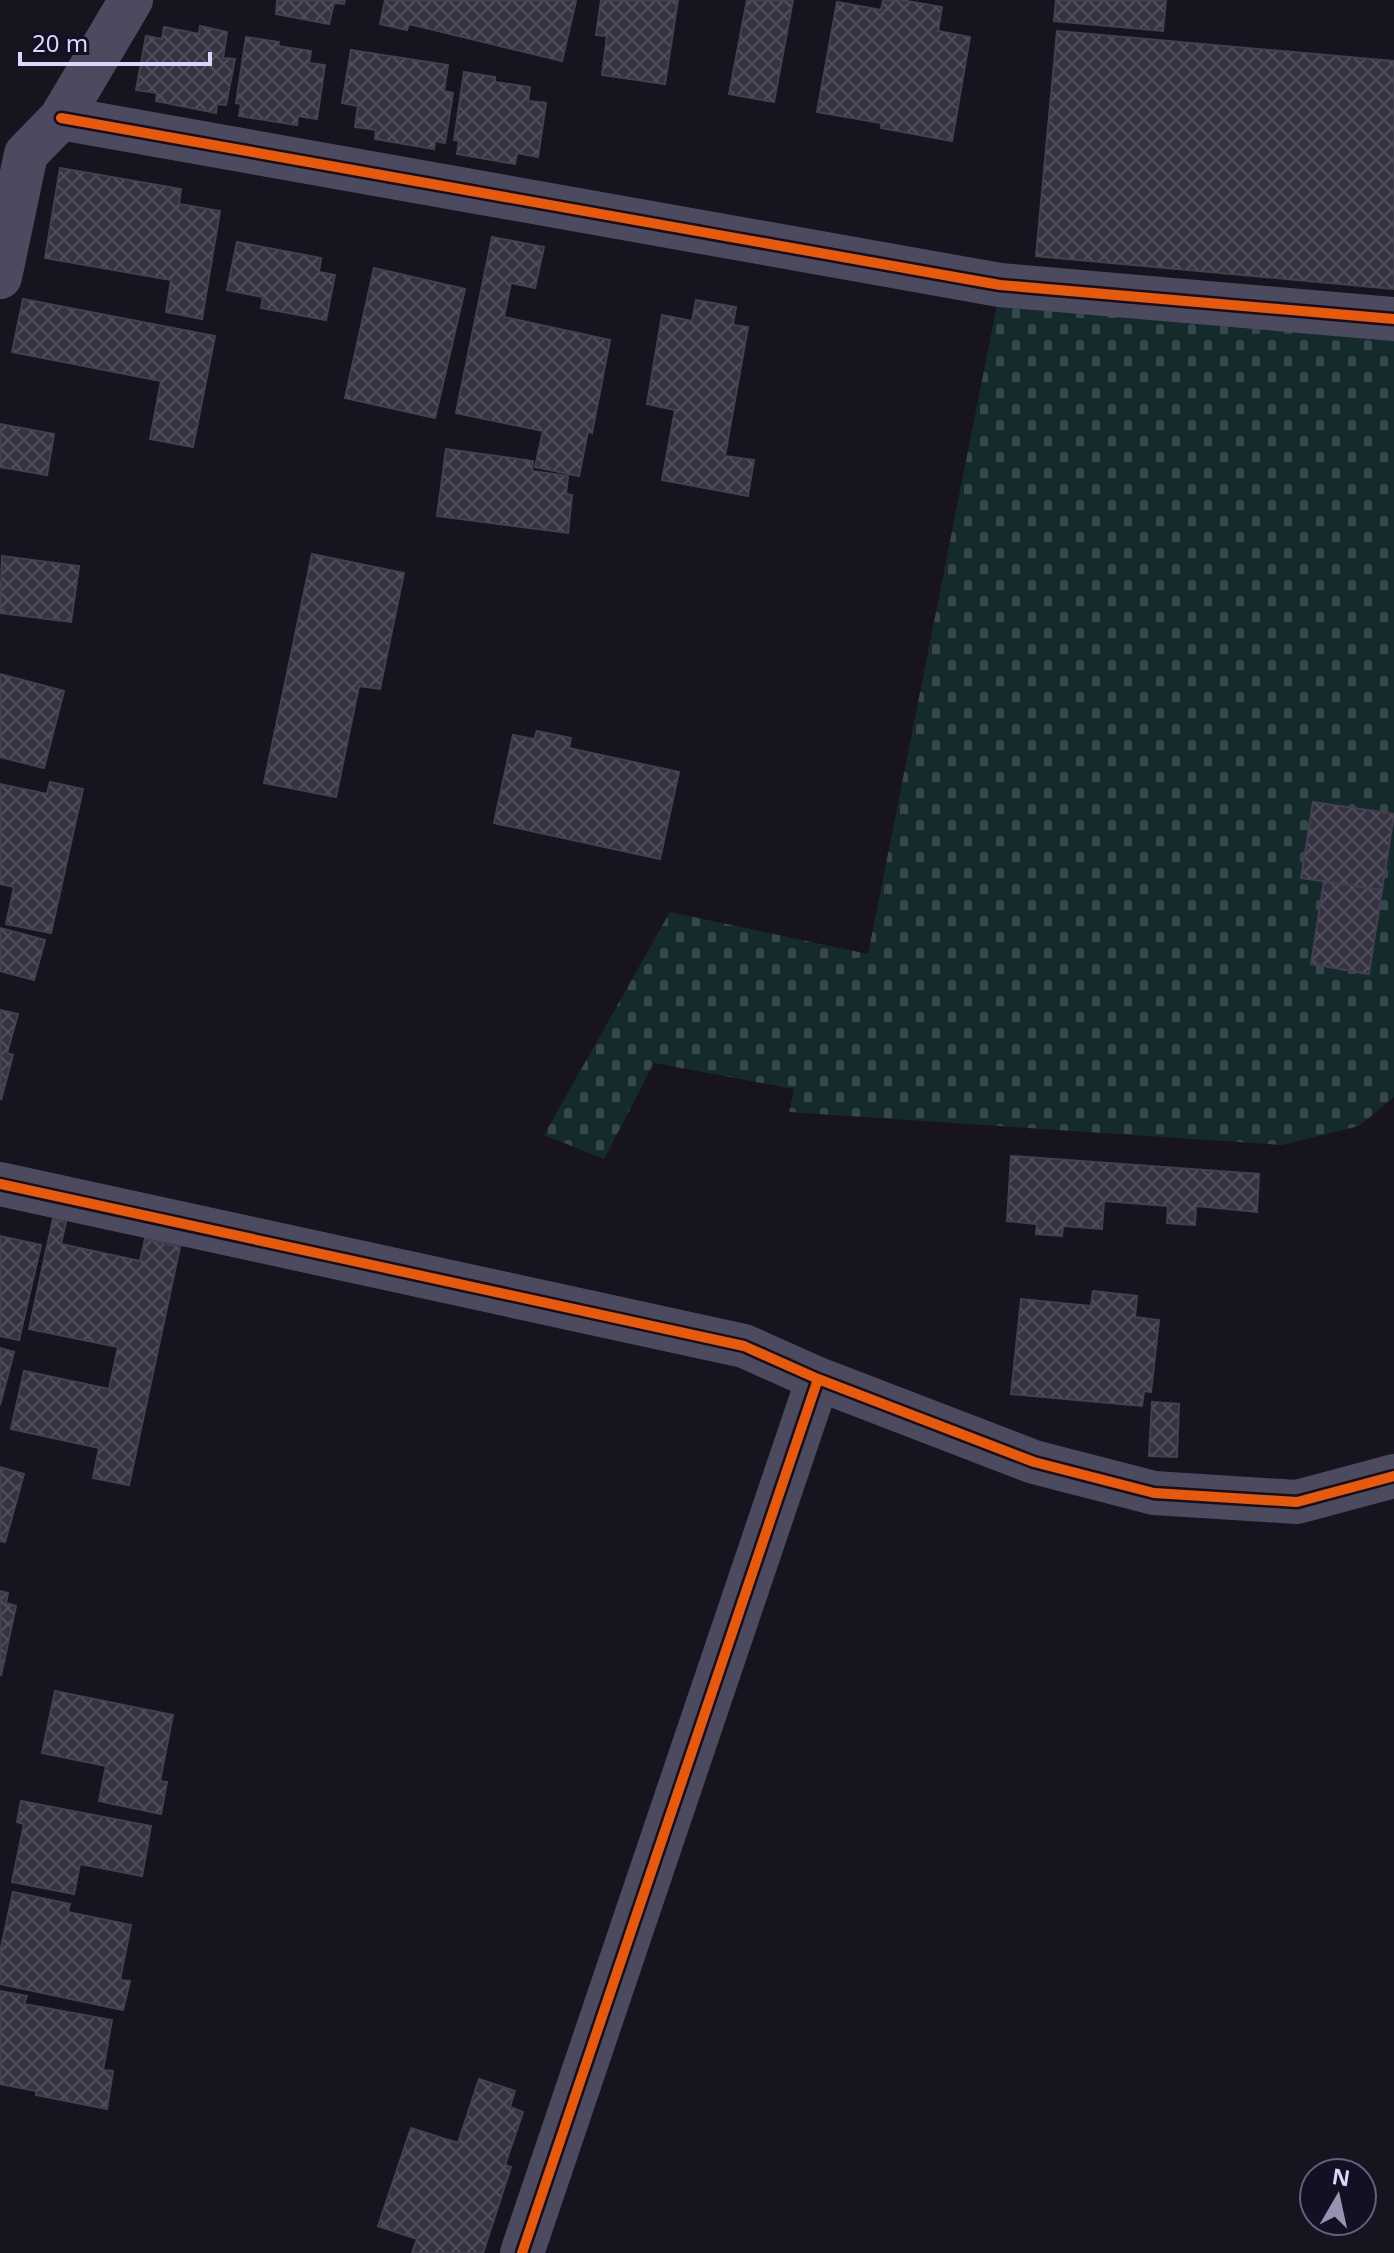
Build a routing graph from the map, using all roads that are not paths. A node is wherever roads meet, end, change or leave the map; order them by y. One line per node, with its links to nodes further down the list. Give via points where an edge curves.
1 (131, 0): 2 (street)
2 (61, 118): 3 (street); 5 (street, via 1000,285)
3 (13, 156): 4 (street)
4 (0, 277)
5 (1394, 319)
6 (0, 1184): 7 (street, via 744,1346)
7 (818, 1379): 8 (street, via 1034,1462 1154,1493 1297,1502); 9 (street)
8 (1394, 1476)
9 (522, 2253)

